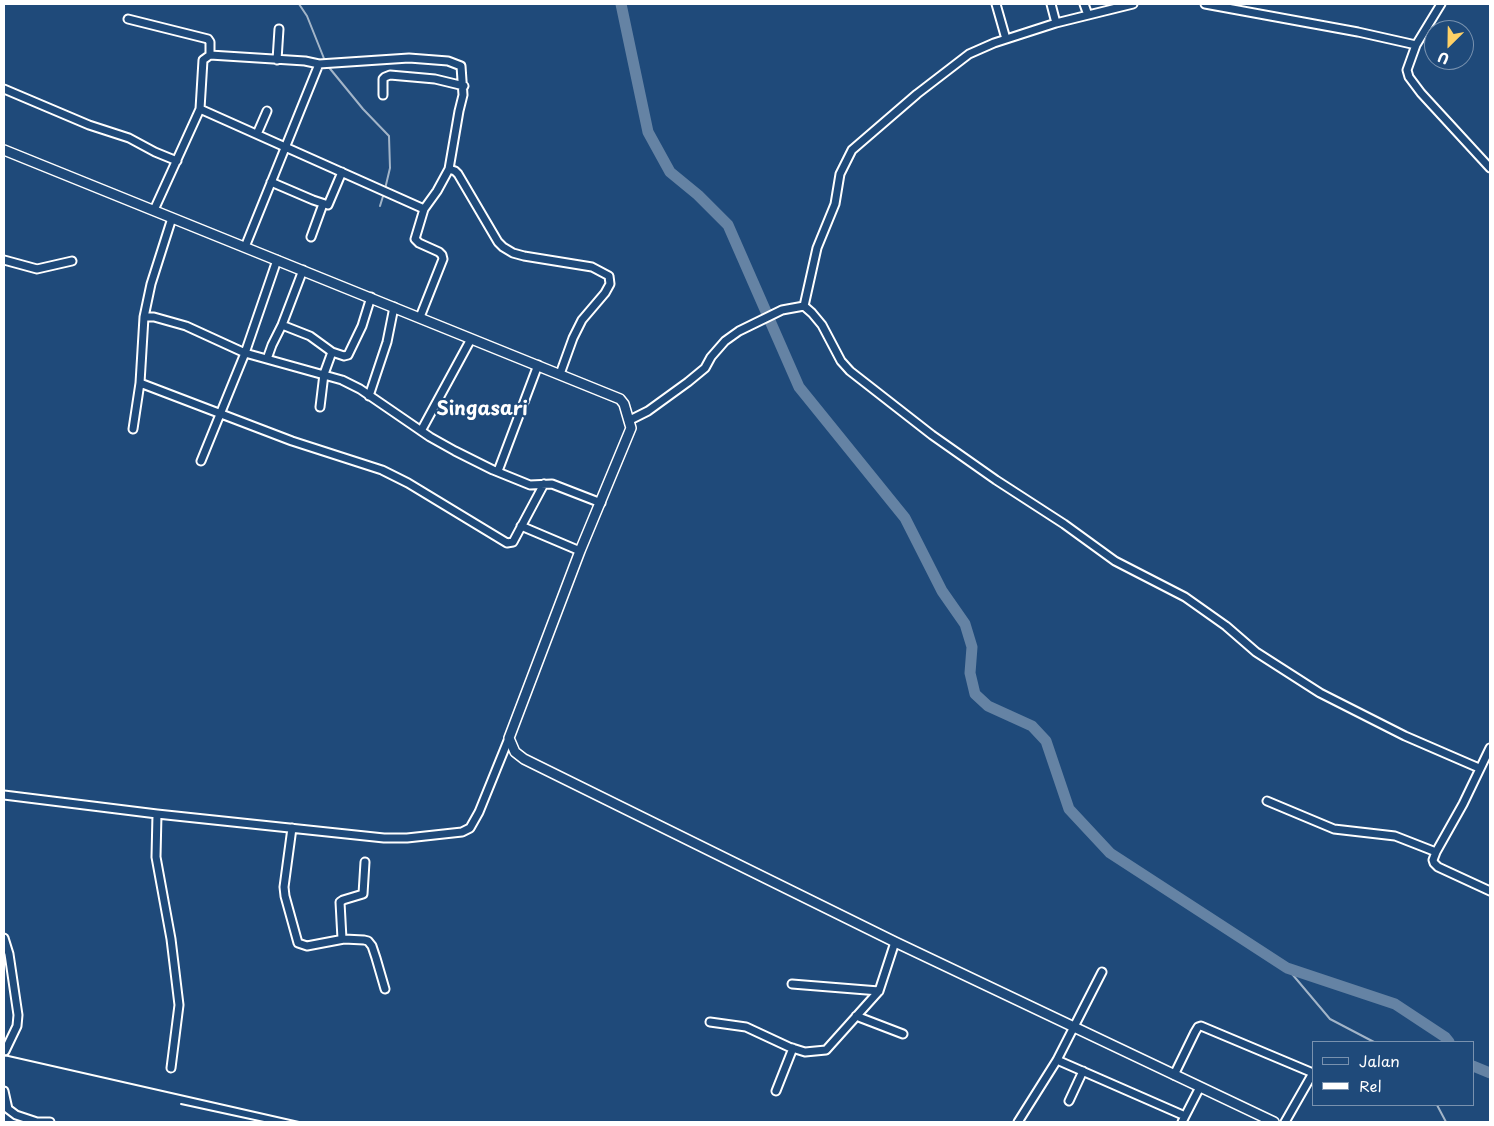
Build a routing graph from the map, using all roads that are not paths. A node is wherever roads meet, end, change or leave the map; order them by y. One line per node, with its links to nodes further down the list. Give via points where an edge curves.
1 (996, 4): 11 (street)
2 (1051, 4): 9 (street)
3 (1084, 4): 7 (street)
4 (1133, 4): 7 (street)
5 (1205, 4): 12 (street)
6 (1441, 4): 12 (street)
7 (1088, 15): 9 (street)
8 (128, 19): 13 (street, via 208,38)
9 (1056, 23): 11 (street)
10 (279, 29): 14 (street)
11 (1006, 39): 40 (street, via 969,54 852,150 840,174 835,204 817,248)
12 (1416, 45): 25 (street, via 1407,70 1409,77)
13 (210, 55): 14 (street); 19 (street, via 204,60)
14 (278, 60): 15 (street)
15 (321, 64): 16 (street, via 409,58 448,61 461,66); 22 (street)
16 (464, 86): 18 (street, via 435,79 390,76 383,80); 26 (street)
17 (5, 92): 24 (street, via 129,138)
18 (383, 95)
19 (200, 109): 21 (street); 24 (street)
20 (267, 111): 21 (street)
21 (257, 134): 22 (street)
22 (286, 146): 27 (street); 28 (street)
23 (4, 150): 31 (street)
24 (176, 161): 31 (street)
25 (1490, 168)
26 (449, 169): 30 (street); 51 (street, via 458,174 503,247 524,256 592,267 609,276 610,284 605,293 582,320 572,338)
27 (342, 172): 29 (street, via 330,204); 30 (street)
28 (271, 182): 29 (street); 34 (street)
29 (323, 204): 33 (street)
30 (424, 209): 43 (street, via 415,239 439,252 443,259)
31 (154, 210): 32 (street)
32 (172, 218): 34 (street); 42 (street)
33 (311, 237)
34 (245, 247): 36 (street)
35 (4, 260): 37 (street, via 37,268)
36 (277, 260): 38 (street); 47 (street)
37 (72, 261)
38 (303, 270): 39 (street); 44 (street)
39 (371, 297): 41 (street); 46 (street, via 348,355)
40 (804, 306): 56 (street, via 782,310 725,341 705,368 648,411); 67 (street, via 822,325 842,361 856,377 1115,562 1185,597 1256,652 1320,693 1405,736)
41 (394, 307): 43 (street); 53 (street, via 389,336)
42 (144, 317): 47 (street, via 186,326); 52 (street)
43 (420, 317): 45 (street)
44 (282, 326): 46 (street, via 310,336); 48 (street)
45 (470, 339): 49 (street); 58 (street)
46 (332, 352): 50 (street)
47 (245, 353): 48 (street); 55 (street)
48 (267, 359): 50 (street)
49 (538, 365): 51 (street); 60 (street)
50 (324, 374): 53 (street, via 342,380); 54 (street)
51 (560, 374): 56 (street, via 620,399)
52 (140, 383): 55 (street); 57 (street)
53 (369, 396): 58 (street)
54 (320, 408)
55 (221, 414): 59 (street); 63 (street, via 382,470 507,543 513,542)
56 (630, 420): 62 (street, via 631,428)
57 (133, 429)
58 (421, 431): 60 (street)
59 (201, 461)
60 (498, 471): 61 (street, via 530,485)
61 (544, 484): 62 (street, via 562,487); 63 (street)
62 (601, 503): 64 (street)
63 (521, 526): 64 (street)
64 (580, 551): 65 (street)
65 (509, 738): 71 (street, via 479,812 467,830 384,838); 77 (street, via 515,752 524,760)
66 (1490, 748): 67 (street)
67 (1479, 768): 72 (street)
68 (4, 794): 70 (street)
69 (1267, 801): 72 (street, via 1334,829 1394,836)
70 (157, 814): 71 (street); 89 (street, via 156,857 179,1005)
71 (292, 828): 76 (street, via 284,887 298,943 307,946)
72 (1436, 852): 74 (street, via 1434,863 1438,867)
73 (366, 862): 76 (street, via 364,894 340,902)
74 (1490, 891)
75 (4, 938): 87 (street, via 18,1015 17,1026)
76 (342, 939): 80 (street, via 364,940 371,944)
77 (896, 942): 81 (street); 84 (street)
78 (1102, 972): 84 (street)
79 (792, 984): 81 (street)
80 (385, 989)
81 (879, 990): 82 (street)
82 (856, 1016): 85 (street); 86 (street, via 826,1050 805,1052)
83 (710, 1022): 86 (street, via 746,1027)
84 (1073, 1027): 88 (street); 92 (street)
85 (903, 1034)
86 (793, 1048): 96 (street)
87 (4, 1051)
88 (1057, 1060): 90 (street); 100 (street)
89 (171, 1068)
90 (1084, 1072): 97 (street); 98 (street)
91 (1312, 1073): 92 (street, via 1201,1026)
92 (1174, 1074): 94 (street)
93 (1312, 1075): 102 (street)
94 (1200, 1087): 98 (street); 101 (street)
95 (4, 1091): 99 (street, via 8,1109 16,1115 37,1122)
96 (776, 1091)
97 (1068, 1101)
98 (1184, 1119)
99 (50, 1122)
100 (1018, 1122)
101 (1274, 1122)
102 (1285, 1122)

